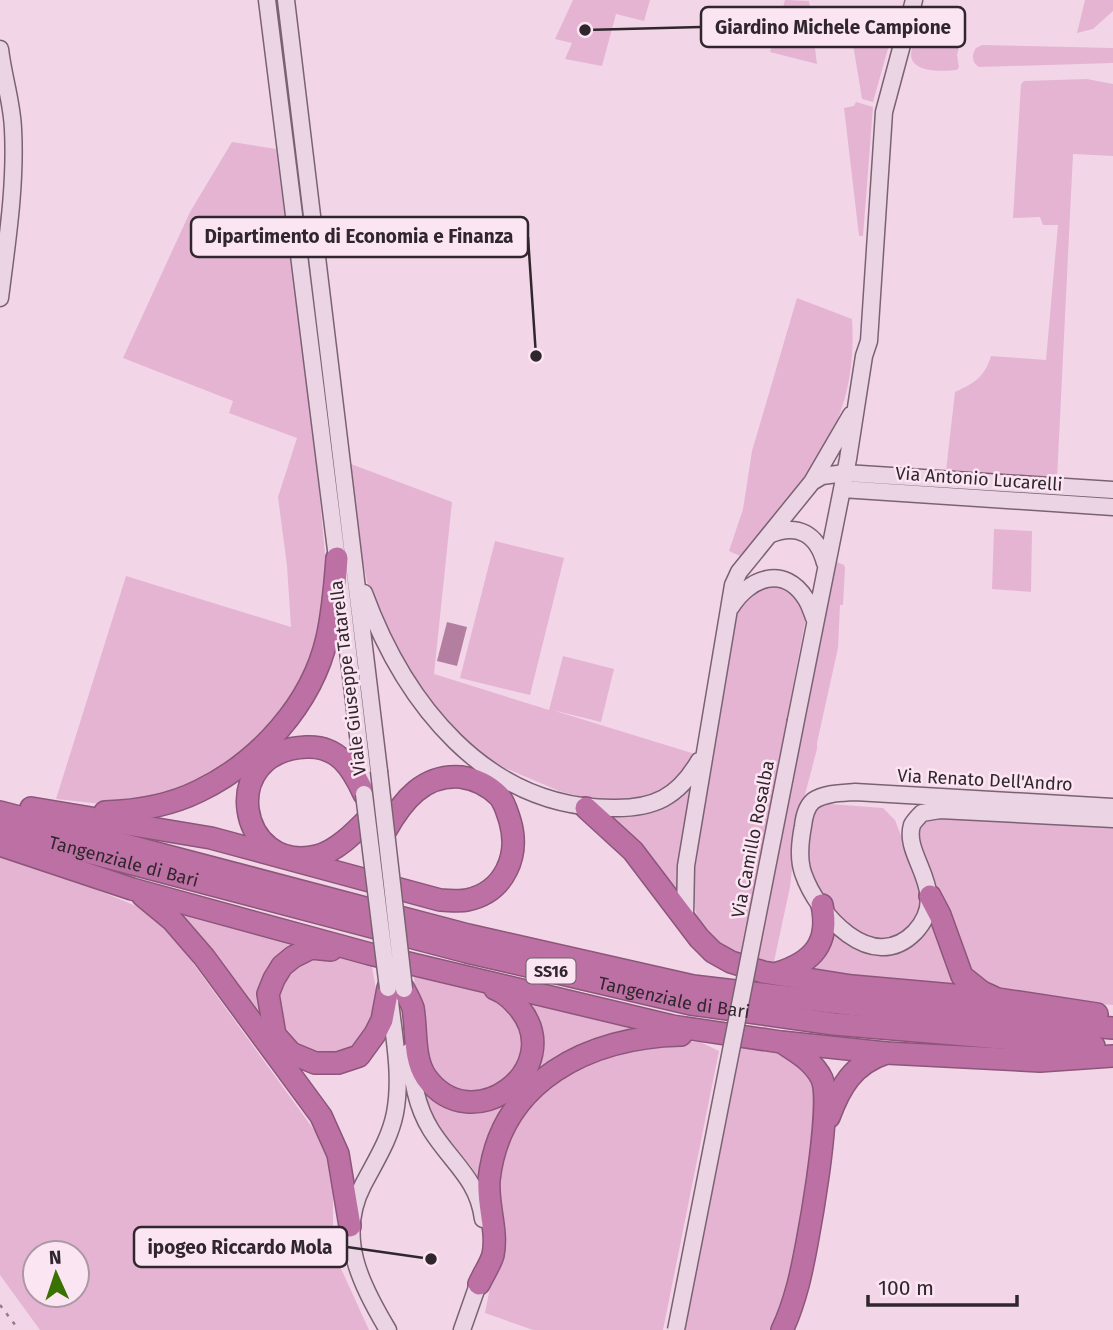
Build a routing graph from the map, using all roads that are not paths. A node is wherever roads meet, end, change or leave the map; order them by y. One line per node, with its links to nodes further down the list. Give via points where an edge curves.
1 (267, 0): 12 (street, Viale Giuseppe Tatarella)
2 (286, 0): 12 (street, Viale Giuseppe Tatarella)
3 (914, 0): 6 (street, Via Camillo Rosalba, via 886,99 869,341)
4 (0, 49): 5 (street, via 14,150)
5 (0, 298)
6 (856, 407): 7 (street, Via Camillo Rosalba); 8 (street)
7 (843, 481): 8 (street, via 822,476); 9 (street, Via Antonio Lucarelli); 10 (street, Via Antonio Lucarelli); 13 (street, Via Camillo Rosalba)
8 (812, 482): 11 (street)
9 (1113, 490)
10 (1113, 507)
11 (769, 535): 13 (street, via 782,529 808,535 819,546); 14 (street, via 739,572)
12 (346, 563): 17 (street, via 404,679 424,708); 18 (street, Viale Giuseppe Tatarella); 23 (highway, via 316,672 291,714 253,755 199,792 168,802 128,810); 26 (street, Viale Giuseppe Tatarella, bridge)
13 (825, 565): 15 (street, Via Camillo Rosalba)
14 (728, 613): 15 (street, via 747,587 763,579 780,579 806,599); 16 (street)
15 (814, 620): 50 (street, Via Camillo Rosalba, bridge)
16 (704, 753): 21 (street, via 674,793 652,804); 32 (street, via 687,866)
17 (497, 776): 21 (street); 28 (highway, via 465,767 427,771 335,847 317,856)
18 (364, 794): 28 (highway, via 352,768 329,750 292,748 260,766 250,782 247,813 269,847); 36 (street, Viale Giuseppe Tatarella, bridge)
19 (0, 805): 23 (highway)
20 (1113, 807): 31 (street, Via Renato Dell'Andro, via 855,792 825,796 815,800 805,814 800,844 803,873)
21 (586, 808): 32 (highway, via 633,851)
22 (0, 812): 39 (highway, Tangenziale di Bari / SS16, via 468,935 693,986 916,1012)
23 (60, 812): 28 (highway, via 211,838)
24 (1113, 819): 30 (street, Via Renato Dell'Andro, via 940,810 922,813 912,825 912,841)
25 (0, 829): 42 (highway, Tangenziale di Bari / SS16, via 467,952 691,1004 847,1025)
26 (386, 830): 28 (highway, via 415,791 448,776 466,778 483,783 500,797 513,833 513,855 499,883 465,901 440,900); 36 (street, Viale Giuseppe Tatarella, bridge)
27 (0, 845): 29 (highway)
28 (286, 858)
29 (132, 889): 33 (highway); 46 (highway, via 185,933 321,1116 338,1154)
30 (930, 896): 31 (street, Via Renato Dell'Andro, via 914,933 880,947 853,940); 37 (highway, via 961,976)
31 (822, 905): 34 (highway, via 824,929 816,949 796,967)
32 (685, 916): 34 (highway, via 713,952)
33 (370, 954): 35 (highway); 36 (highway, via 310,948 282,966 268,994 275,1035 291,1053 315,1063 338,1063 359,1056 375,1034)
34 (775, 974): 37 (highway)
35 (460, 977): 36 (highway, via 501,991 514,1001 530,1027 531,1052 523,1075 491,1100 458,1100 433,1085 419,1058 412,1006); 40 (highway)
36 (396, 988): 46 (street, Viale Giuseppe Tatarella, via 395,1115 361,1189); 47 (street, Viale Giuseppe Tatarella, via 419,1106 480,1200 485,1246)
37 (999, 999): 38 (highway)
38 (1113, 1015)
39 (1113, 1028)
40 (717, 1034): 41 (highway); 47 (highway, via 647,1037 607,1045 564,1065 532,1089 503,1131 492,1163 489,1200 494,1238 492,1256)
41 (781, 1042): 43 (highway); 45 (highway, via 812,1064 822,1079)
42 (1113, 1048)
43 (886, 1053): 44 (highway, via 1040,1060); 45 (highway, via 864,1063 844,1082)
44 (1113, 1056)
45 (823, 1132): 51 (highway, via 803,1262)
46 (350, 1226): 48 (street, Viale Giuseppe Tatarella, via 354,1260 365,1291)
47 (479, 1284): 49 (street, Viale Giuseppe Tatarella)
48 (388, 1330)
49 (462, 1330)
50 (676, 1330)
51 (782, 1330)

